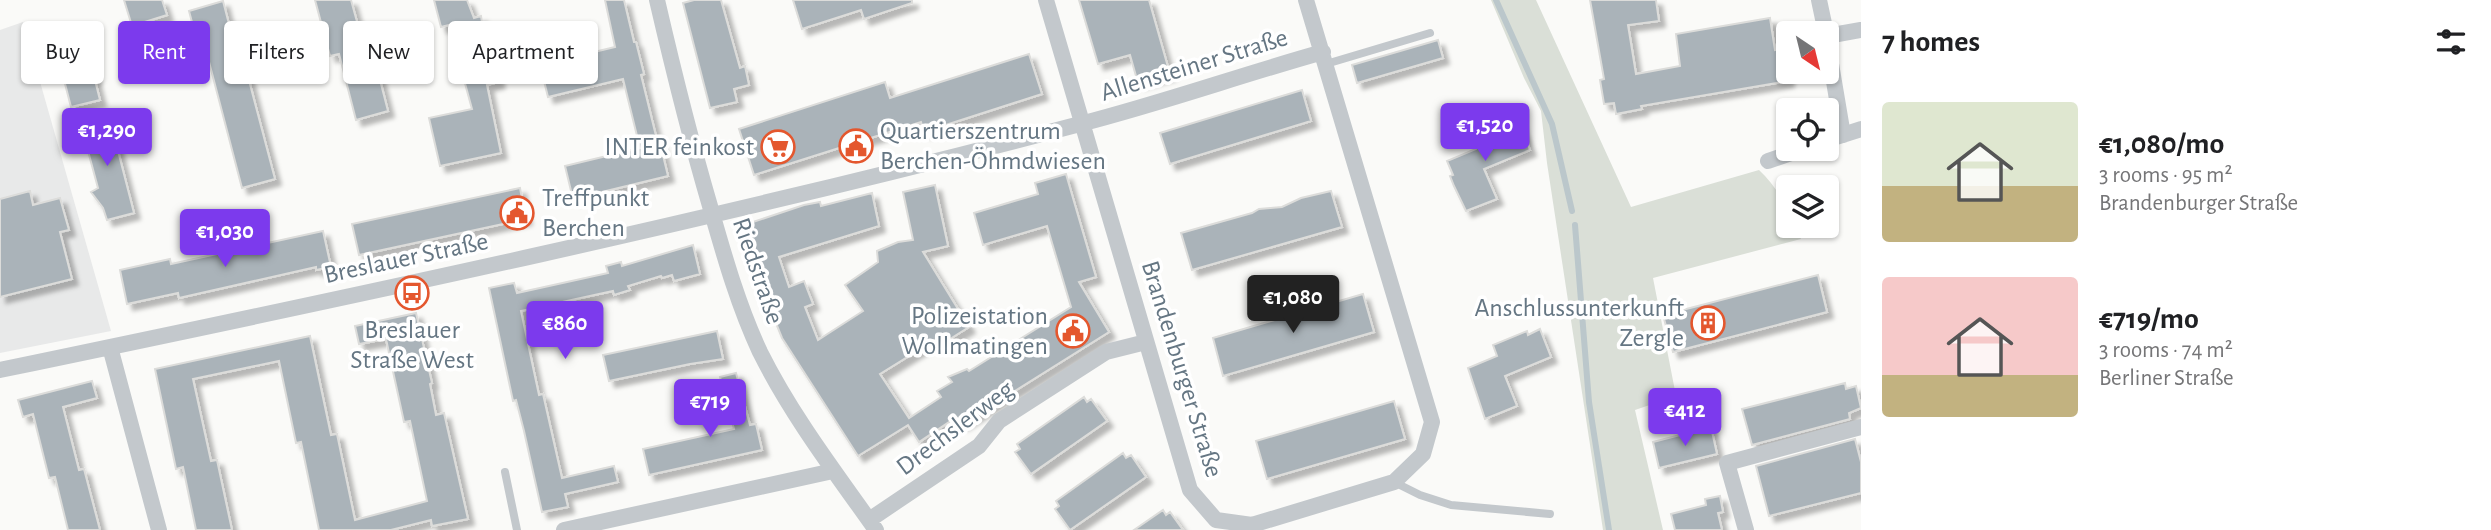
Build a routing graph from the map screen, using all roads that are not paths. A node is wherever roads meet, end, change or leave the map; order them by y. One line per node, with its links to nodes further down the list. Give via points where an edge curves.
1 (657, 0): 17 (street, Riedstraße)
2 (1046, 0): 11 (street, Brandenburger Straße)
3 (1306, 0): 9 (street, Brandenburger Straße)
4 (1819, 0): 5 (street)
5 (1824, 21)
6 (1861, 30): 8 (street)
7 (1430, 33): 9 (lane)
8 (1839, 34)
9 (1324, 58): 11 (street, Allensteiner Straße); 24 (street, Brandenburger Straße, via 1432,422 1423,454)
10 (1835, 84): 13 (street)
11 (1083, 124): 17 (street, Allensteiner Straße); 18 (street, Brandenburger Straße)
12 (1861, 130): 13 (street)
13 (1843, 135): 14 (street)
14 (1839, 136)
15 (1776, 158): 16 (street)
16 (1768, 161)
17 (712, 214): 19 (street, Breslauer Straße); 22 (street, Riedstraße, via 761,352 805,433)
18 (1146, 342): 26 (street, Drechslerweg, via 1106,352 999,421 979,446); 27 (street, Brandenburger Straße, via 1190,490)
19 (110, 347): 20 (street, Breslauer Straße); 28 (street)
20 (0, 370)
21 (1861, 427): 31 (street, via 1727,464)
22 (833, 471): 26 (street, Riedstraße); 30 (street)
23 (505, 472): 29 (lane)
24 (1394, 482): 25 (lane, via 1451,505); 27 (street, Brandenburger Straße, via 1252,525)
25 (1550, 514)
26 (872, 525)
27 (1212, 525)
28 (159, 530)
29 (517, 530)
30 (564, 530)
31 (1746, 530)

